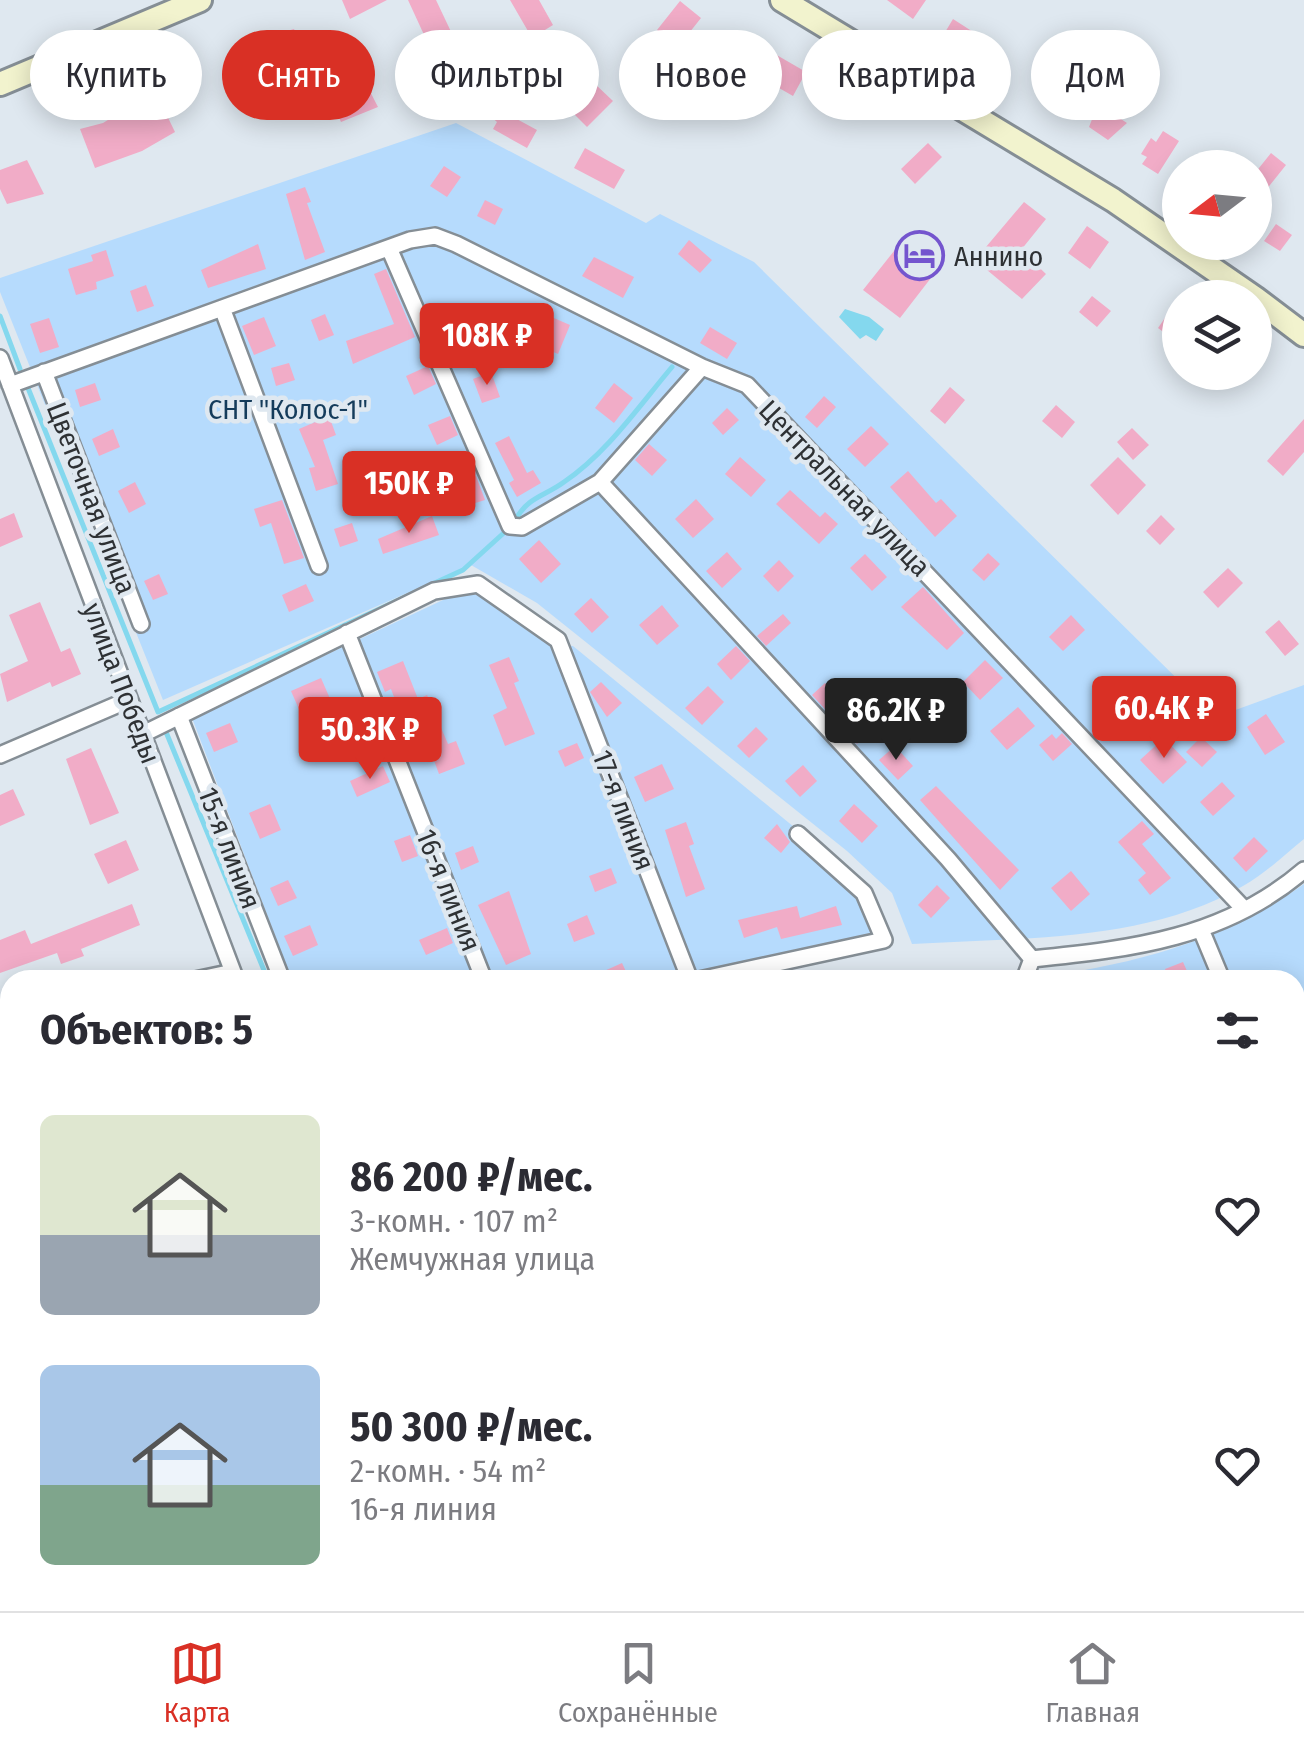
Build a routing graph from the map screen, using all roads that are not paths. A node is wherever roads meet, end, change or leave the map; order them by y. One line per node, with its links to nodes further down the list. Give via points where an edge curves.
1 (200, 0): 3 (main road)
2 (782, 0): 5 (main road, via 1112,200)
3 (0, 84)
4 (388, 248): 6 (street, Центральная улица); 10 (street, Центральная улица, via 435,236); 13 (street, via 510,526 522,527)
5 (1229, 280)
6 (222, 308): 11 (street, Центральная улица); 14 (street)
7 (1272, 311): 8 (main road)
8 (1304, 335)
9 (0, 358): 12 (street, улица Победы)
10 (702, 367): 13 (street); 23 (street, Центральная улица, via 747,385)
11 (44, 372): 12 (street, Центральная улица); 15 (street, Цветочная улица)
12 (7, 392): 17 (street, улица Победы)
13 (600, 482): 25 (street)
14 (318, 566)
15 (140, 624)
16 (346, 633): 18 (street); 28 (street, 16-я линия); 29 (street, 17-я линия, via 434,591 478,584 558,640)
17 (128, 700): 19 (street, улица Победы); 20 (street)
18 (179, 716): 19 (street); 27 (street, 15-я линия)
19 (141, 734): 26 (street, улица Победы)
20 (0, 755)
21 (798, 834): 30 (street, via 864,893 884,940)
22 (1304, 870): 23 (street)
23 (1244, 908): 24 (street)
24 (1202, 932): 25 (street); 32 (street)
25 (1032, 959): 31 (street)
26 (232, 970)
27 (278, 970)
28 (480, 970)
29 (686, 970)
30 (746, 970)
31 (1028, 970)
32 (1218, 970)

